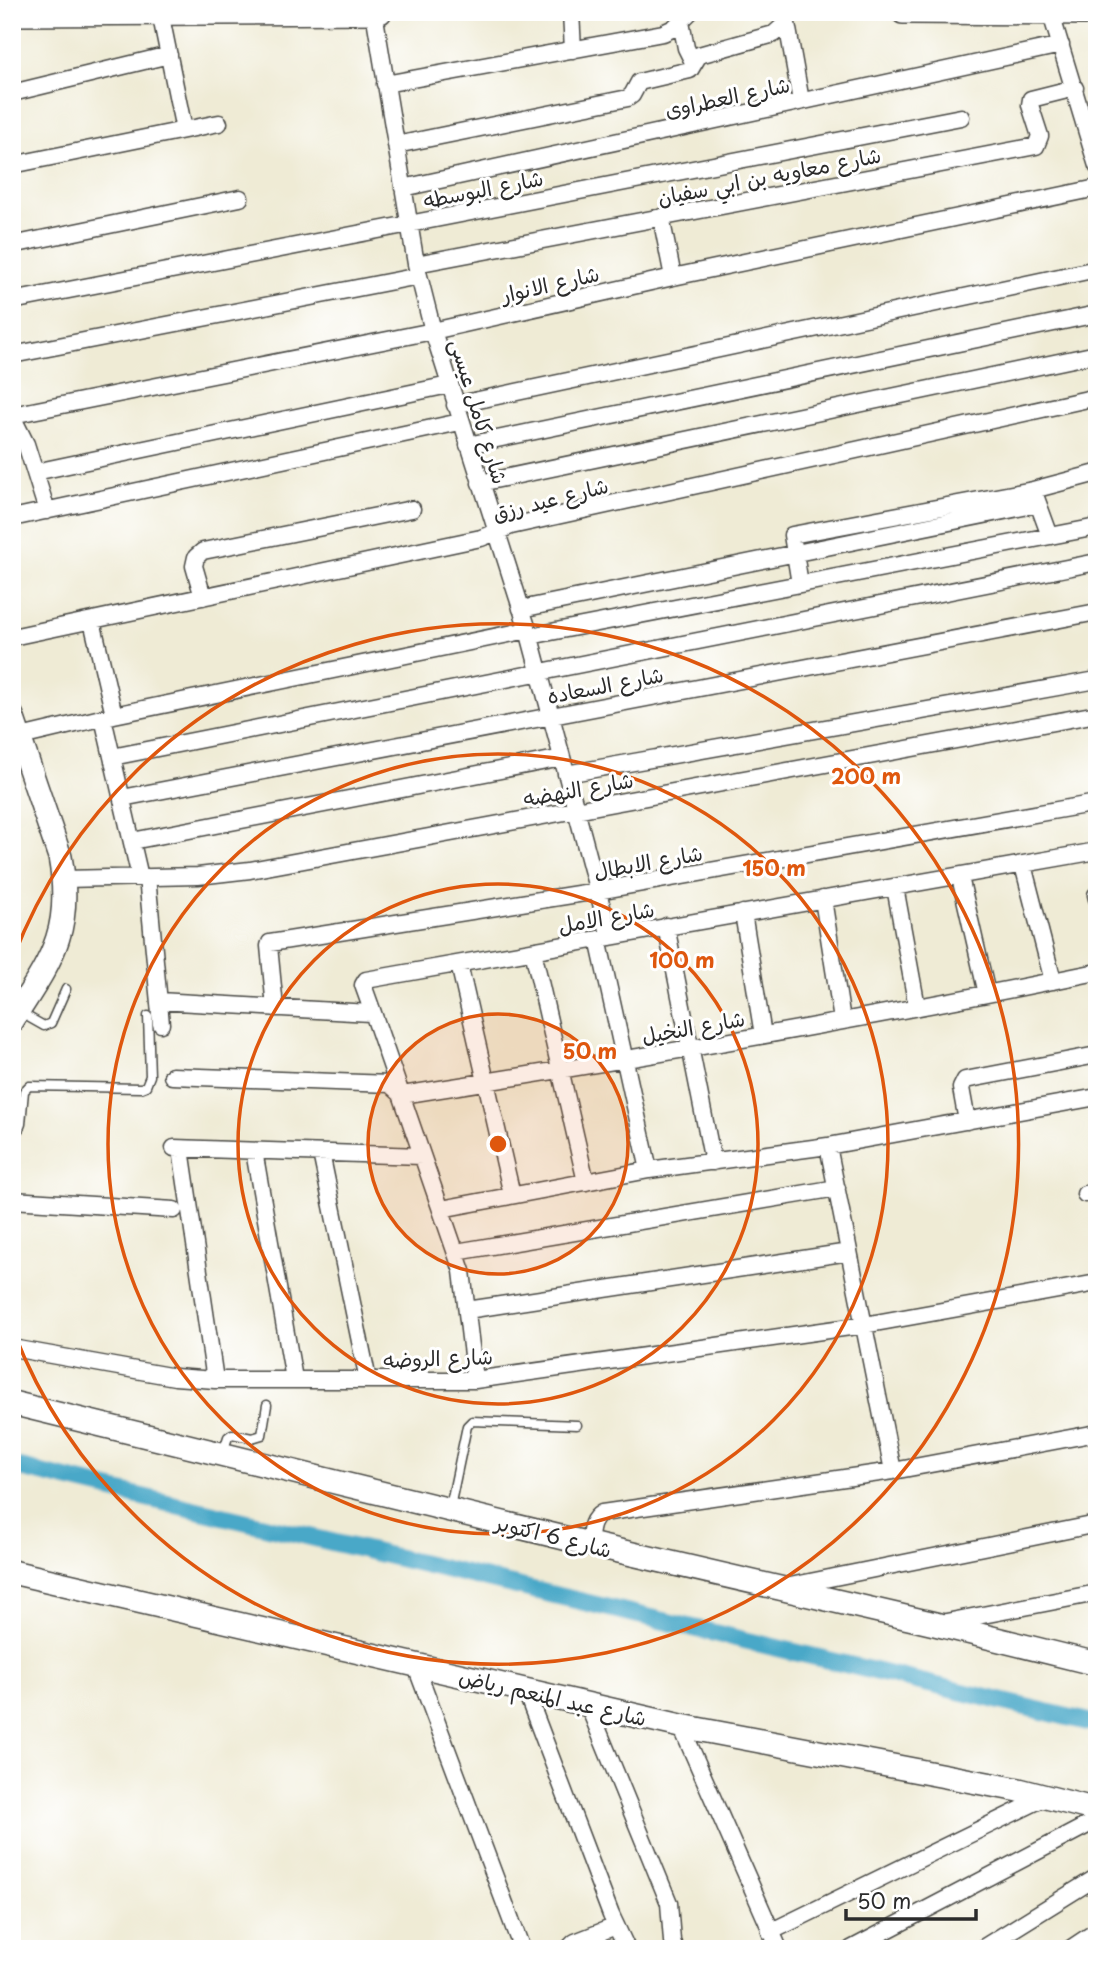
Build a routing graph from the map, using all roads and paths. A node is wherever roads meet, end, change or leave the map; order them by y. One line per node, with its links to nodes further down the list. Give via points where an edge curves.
1 (322, 12): 2 (street); 6 (street)
2 (374, 12): 3 (street); 16 (street, شارع كامل عيسى)
3 (380, 12)
4 (571, 12): 13 (street)
5 (903, 12): 9 (street)
6 (160, 13): 8 (street); 14 (street)
7 (1097, 13): 9 (street)
8 (12, 14)
9 (1051, 14): 12 (street)
10 (786, 15): 15 (street, via 775,34 704,54); 19 (street)
11 (685, 17): 13 (street, via 663,33); 15 (street, via 685,48)
12 (1061, 46): 17 (street); 19 (street, شارع العطراوى)
13 (573, 50): 16 (street)
14 (169, 55): 18 (street); 22 (street)
15 (693, 62): 24 (street, via 690,70 639,82 628,98)
16 (385, 84): 24 (street, شارع كامل عيسى)
17 (1075, 88): 23 (street); 30 (street, شارع معاويه بن ابي سفيان, via 1031,99 1041,136 1036,146)
18 (12, 93)
19 (801, 101): 27 (street, شارع العطراوى)
20 (961, 117): 31 (street, شارع البوسطه)
21 (219, 123): 22 (street)
22 (184, 130): 25 (street)
23 (1093, 133): 26 (street)
24 (396, 145): 27 (street, شارع كامل عيسى)
25 (12, 165)
26 (1097, 166)
27 (403, 188): 31 (street, شارع كامل عيسى)
28 (1097, 188): 35 (street, شارع الانوار)
29 (240, 198): 32 (street)
30 (662, 217): 34 (street, شارع معاويه بن ابي سفيان); 35 (street)
31 (409, 224): 34 (street, شارع كامل عيسى); 36 (street, شارع البوسطه)
32 (12, 245)
33 (1097, 269): 43 (street)
34 (418, 270): 38 (street, شارع كامل عيسى); 40 (street, شارع معاويه بن ابي سفيان)
35 (673, 276): 38 (street, شارع الانوار)
36 (12, 301)
37 (1097, 314): 46 (street)
38 (433, 331): 41 (street, شارع كامل عيسى); 44 (street, شارع الانوار)
39 (1097, 354): 49 (street)
40 (12, 355)
41 (449, 385): 43 (street, شارع كامل عيسى); 47 (street)
42 (1097, 397): 55 (street, شارع عيد رزق)
43 (455, 405): 45 (street, شارع كامل عيسى)
44 (12, 416): 47 (street)
45 (460, 422): 46 (street, شارع كامل عيسى); 52 (street)
46 (468, 445): 49 (street, شارع كامل عيسى)
47 (35, 471): 52 (street)
48 (1097, 473): 50 (street)
49 (480, 483): 55 (street, شارع كامل عيسى)
50 (1035, 497): 56 (street); 57 (street, via 792,535)
51 (412, 509): 60 (street, via 203,551 194,566)
52 (47, 511): 53 (street)
53 (12, 518)
54 (1097, 527): 56 (street)
55 (495, 532): 60 (street, شارع عيد رزق); 61 (street, شارع كامل عيسى)
56 (1050, 536): 59 (street)
57 (794, 554): 59 (street); 61 (street)
58 (1097, 562): 66 (street)
59 (800, 584): 64 (street)
60 (203, 597): 63 (street, شارع عيد رزق)
61 (521, 609): 64 (street, شارع كامل عيسى)
62 (1097, 612): 69 (street, شارع السعاده)
63 (92, 621): 65 (street, شارع عيد رزق); 70 (street)
64 (529, 633): 66 (street, شارع كامل عيسى); 70 (street)
65 (12, 637)
66 (539, 673): 69 (street, شارع كامل عيسى); 72 (street)
67 (1097, 680): 73 (street)
68 (1097, 714): 76 (street, شارع النهضه)
69 (551, 715): 73 (street, شارع كامل عيسى); 74 (street, شارع السعاده)
70 (109, 717): 71 (street); 72 (street)
71 (15, 731): 82 (street)
72 (112, 757): 74 (street)
73 (564, 766): 76 (street, شارع كامل عيسى); 77 (street)
74 (122, 798): 77 (street)
75 (1097, 803): 84 (street, شارع الابطال)
76 (576, 810): 80 (street, شارع النهضه, via 250,870); 84 (street, شارع كامل عيسى)
77 (132, 841): 80 (street)
78 (1097, 851): 79 (street, شارع الامل)
79 (1023, 865): 81 (street, شارع الامل); 92 (street)
80 (144, 877): 82 (street, شارع النهضه); 95 (street)
81 (960, 877): 83 (street, شارع الامل); 94 (street)
82 (64, 879): 99 (street, via 62,926 54,950)
83 (895, 887): 85 (street, شارع الامل); 96 (street)
84 (597, 891): 88 (street, شارع كامل عيسى); 97 (street, شارع الابطال, via 270,943)
85 (823, 899): 86 (street, شارع الامل); 101 (street)
86 (743, 913): 87 (street, شارع الامل); 102 (street)
87 (666, 926): 88 (street, شارع الامل); 103 (street)
88 (604, 938): 89 (street, شارع الامل); 105 (street, شارع كامل عيسى)
89 (533, 951): 90 (street, شارع الامل); 106 (street)
90 (459, 964): 98 (street, شارع الامل, via 365,981); 108 (street)
91 (1097, 972): 92 (street, شارع النخيل)
92 (1053, 981): 94 (street, شارع النخيل)
93 (66, 989): 99 (lane, via 51,1023 44,1026)
94 (987, 994): 96 (street, شارع النخيل)
95 (159, 1001): 97 (street); 100 (street)
96 (917, 1007): 101 (street, شارع النخيل)
97 (275, 1008): 98 (street)
98 (372, 1010): 109 (street)
99 (15, 1016)
100 (154, 1020): 112 (lane, via 146,1086 29,1086 24,1091 21,1124)
101 (842, 1020): 102 (street, شارع النخيل)
102 (763, 1035): 103 (street, شارع النخيل)
103 (690, 1048): 105 (street, شارع النخيل); 117 (street)
104 (1097, 1055): 111 (street, via 965,1080 961,1088)
105 (625, 1059): 106 (street, شارع النخيل); 118 (street, شارع كامل عيسى)
106 (560, 1070): 108 (street, شارع النخيل); 119 (street)
107 (172, 1076): 109 (street, شارع النخيل, via 390,1084)
108 (486, 1082): 109 (street, شارع النخيل); 121 (street)
109 (402, 1095): 116 (street)
110 (1097, 1097): 111 (street)
111 (967, 1121): 113 (street)
112 (12, 1132)
113 (828, 1146): 117 (street); 120 (street)
114 (254, 1151): 115 (street); 131 (street); 132 (street, via 178,1148)
115 (321, 1153): 116 (street); 133 (street)
116 (422, 1156): 123 (street)
117 (713, 1161): 118 (street)
118 (649, 1170): 119 (street)
119 (586, 1182): 121 (street)
120 (837, 1188): 125 (street); 126 (street)
121 (512, 1195): 123 (street)
122 (12, 1200): 124 (street)
123 (441, 1209): 125 (street)
124 (174, 1210)
125 (456, 1252): 128 (street)
126 (849, 1252): 128 (street); 129 (street)
127 (1097, 1283): 129 (street, شارع الروضه)
128 (467, 1310): 134 (street)
129 (864, 1325): 134 (street, شارع الروضه); 140 (street)
130 (12, 1348): 132 (street, شارع الروضه)
131 (294, 1379): 132 (street, شارع الروضه); 133 (street, شارع الروضه)
132 (215, 1380)
133 (368, 1380): 134 (street, شارع الروضه)
134 (475, 1380)
135 (12, 1403): 139 (street, شارع 6 اكتوبر)
136 (267, 1405): 139 (lane, via 262,1435 232,1434)
137 (577, 1425): 141 (lane, via 472,1422 467,1426)
138 (1097, 1433): 140 (street)
139 (223, 1455): 141 (street, شارع 6 اكتوبر)
140 (893, 1471): 143 (street, via 602,1513 591,1525)
141 (450, 1510): 143 (street, شارع 6 اكتوبر)
142 (1097, 1524): 145 (street)
143 (589, 1544): 145 (street, شارع 6 اكتوبر)
144 (12, 1572): 148 (street, شارع عبد المنعم رياض)
145 (779, 1588): 147 (street, شارع 6 اكتوبر)
146 (1097, 1593): 147 (street)
147 (935, 1624): 149 (street, شارع 6 اكتوبر)
148 (415, 1664): 150 (street, شارع عبد المنعم رياض); 161 (street)
149 (1097, 1664)
150 (525, 1689): 151 (street, شارع عبد المنعم رياض); 157 (street)
151 (588, 1705): 152 (street, شارع عبد المنعم رياض); 163 (street, via 669,1903)
152 (681, 1726): 153 (street, شارع عبد المنعم رياض); 159 (street)
153 (1046, 1797): 154 (street, شارع عبد المنعم رياض); 159 (street)
154 (1097, 1810)
155 (1097, 1820): 165 (street)
156 (1097, 1877): 166 (street)
157 (616, 1926): 160 (street); 162 (street)
158 (1097, 1930): 167 (street)
159 (771, 1932): 164 (street)
160 (570, 1948)
161 (522, 1949)
162 (627, 1949)
163 (675, 1949)
164 (779, 1949)
165 (851, 1949)
166 (981, 1949)
167 (1070, 1949)

